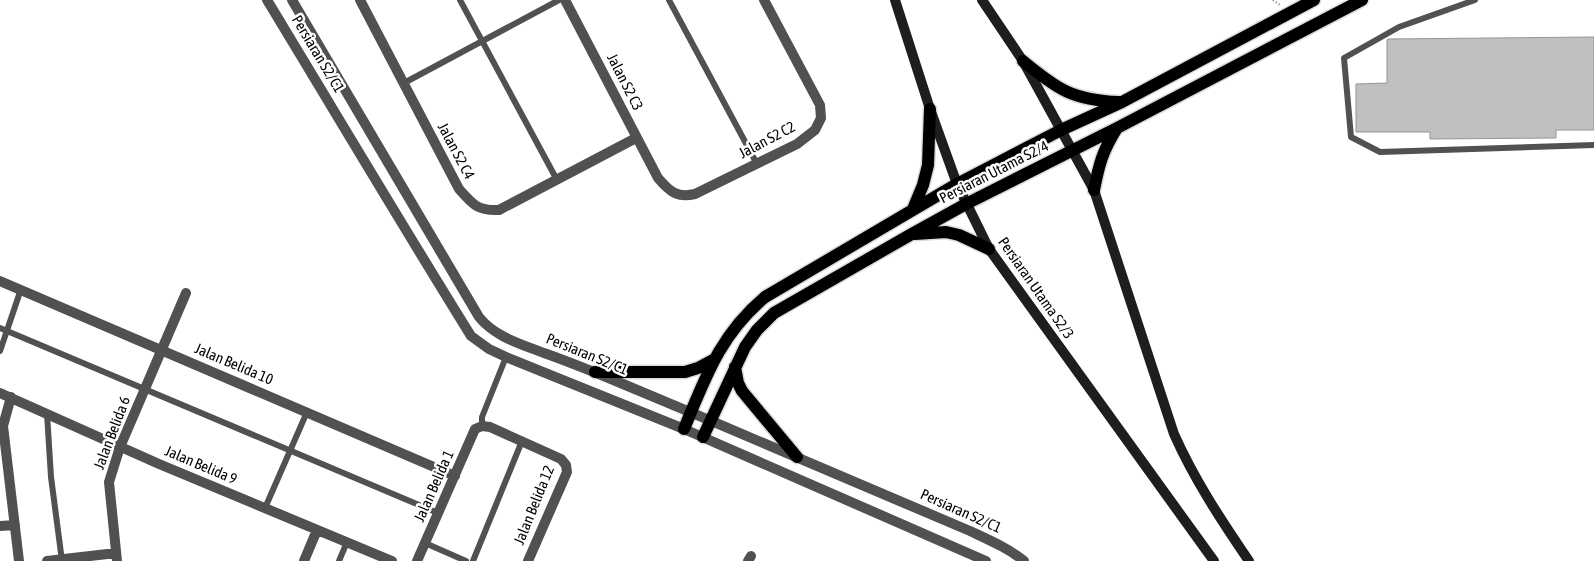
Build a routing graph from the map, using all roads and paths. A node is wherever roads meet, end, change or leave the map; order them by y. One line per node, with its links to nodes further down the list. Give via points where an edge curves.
1 (267, 0): 41 (street, Persiaran S2/C1, via 471,336)
2 (292, 0): 38 (street, Persiaran S2/C1, via 479,317 494,332)
3 (360, 0): 16 (street, Jalan S2 C4)
4 (460, 0): 14 (lane)
5 (559, 0): 14 (lane)
6 (565, 0): 21 (street, Jalan S2 C3)
7 (669, 0): 24 (lane)
8 (764, 0): 24 (street, Jalan S2 C2, via 820,106 821,118 815,130 797,144)
9 (895, 0): 18 (main road, Persiaran Utama S2/3)
10 (982, 0): 15 (main road)
11 (1314, 0): 17 (main road, Persiaran Utama S2/4)
12 (1362, 0): 19 (main road, Persiaran Utama S2/4)
13 (1475, 0): 22 (lane, via 1399,27 1344,58 1351,137 1380,152)
14 (483, 42): 16 (lane); 26 (lane)
15 (1023, 61): 17 (main road, via 1071,93 1096,101); 20 (main road)
16 (404, 83): 26 (street, Jalan S2 C4, via 459,189 473,205 486,210 500,210)
17 (1122, 102): 20 (main road, Persiaran Utama S2/4)
18 (930, 109): 27 (main road, Persiaran Utama S2/3); 30 (main road, via 928,164)
19 (1117, 128): 23 (main road, Persiaran Utama S2/4); 28 (main road, via 1101,158)
20 (1061, 130): 23 (main road); 27 (main road, Persiaran Utama S2/4)
21 (636, 138): 25 (street, Jalan S2 C3); 26 (street, Jalan S2 C4)
22 (1594, 145)
23 (1072, 150): 28 (main road); 29 (main road, Persiaran Utama S2/4)
24 (757, 164): 25 (street, Jalan S2 C2, via 695,194 684,196 673,193)
25 (658, 178)
26 (557, 180)
27 (957, 184): 29 (main road, Persiaran Utama S2/3); 30 (main road, Persiaran Utama S2/4)
28 (1094, 190): 81 (main road, via 1174,434 1207,499)
29 (966, 204): 31 (main road, Persiaran Utama S2/4); 32 (main road, Persiaran Utama S2/3)
30 (913, 209): 42 (main road, Persiaran Utama S2/4, via 765,297 729,334)
31 (910, 234): 32 (main road, via 946,232); 43 (main road, Persiaran Utama S2/4, via 774,313 757,330)
32 (989, 249): 80 (main road, Persiaran Utama S2/3)
33 (0, 281): 34 (street, Jalan Belida 10)
34 (21, 289): 37 (lane); 39 (street, Jalan Belida 10)
35 (186, 293): 39 (street, Jalan Belida 6)
36 (0, 328): 37 (lane)
37 (7, 332): 40 (lane); 45 (lane)
38 (513, 340): 41 (street); 44 (street, Persiaran S2/C1)
39 (162, 350): 45 (street, Jalan Belida 6); 48 (street, Jalan Belida 10)
40 (0, 351)
41 (506, 357): 52 (lane, via 482,417); 53 (street, Persiaran S2/C1)
42 (713, 360): 44 (main road, via 685,372); 49 (main road, Persiaran Utama S2/4)
43 (735, 367): 51 (main road, Persiaran Utama S2/4); 58 (main road, via 742,391)
44 (595, 372): 49 (street, Persiaran S2/C1)
45 (145, 389): 56 (street, Jalan Belida 6); 57 (lane)
46 (0, 393): 47 (street, Jalan Belida 9)
47 (11, 398): 50 (street, Jalan Belida 9); 62 (street, via 3,426)
48 (307, 412): 57 (lane); 59 (street, Jalan Belida 10)
49 (691, 412): 51 (street, Persiaran S2/C1); 53 (main road, Persiaran Utama S2/4)
50 (47, 414): 56 (street, Jalan Belida 9); 68 (lane, via 51,478)
51 (710, 420): 54 (main road, Persiaran Utama S2/4); 58 (street, Persiaran S2/C1)
52 (482, 426): 55 (street, Jalan Belida 12); 59 (street, Jalan Belida 1, via 475,430)
53 (684, 429): 54 (street, Persiaran S2/C1)
54 (703, 438): 78 (street, Persiaran S2/C1)
55 (522, 442): 76 (lane); 77 (street, Jalan Belida 12, via 561,459 567,472)
56 (120, 447): 60 (street, Jalan Belida 9); 67 (street, Jalan Belida 6, via 109,482)
57 (290, 450): 60 (lane); 61 (lane)
58 (797, 457): 79 (street, Persiaran S2/C1, via 999,544)
59 (455, 476): 61 (street, Jalan Belida 1)
60 (265, 508): 64 (street, Jalan Belida 9)
61 (438, 513): 66 (street, Jalan Belida 1)
62 (15, 524): 63 (street); 69 (street)
63 (0, 526)
64 (316, 530): 65 (street, Jalan Belida 9); 71 (street)
65 (347, 542): 72 (lane); 73 (street, Jalan Belida 9)
66 (425, 543): 74 (street, Jalan Belida 1); 75 (lane)
67 (117, 557): 68 (street)
68 (62, 560): 70 (street)
69 (19, 561)
70 (47, 561)
71 (304, 561)
72 (340, 561)
73 (392, 561)
74 (417, 561)
75 (466, 561)
76 (472, 561)
77 (528, 561)
78 (986, 561)
79 (1024, 561)
80 (1214, 561)
81 (1249, 561)

